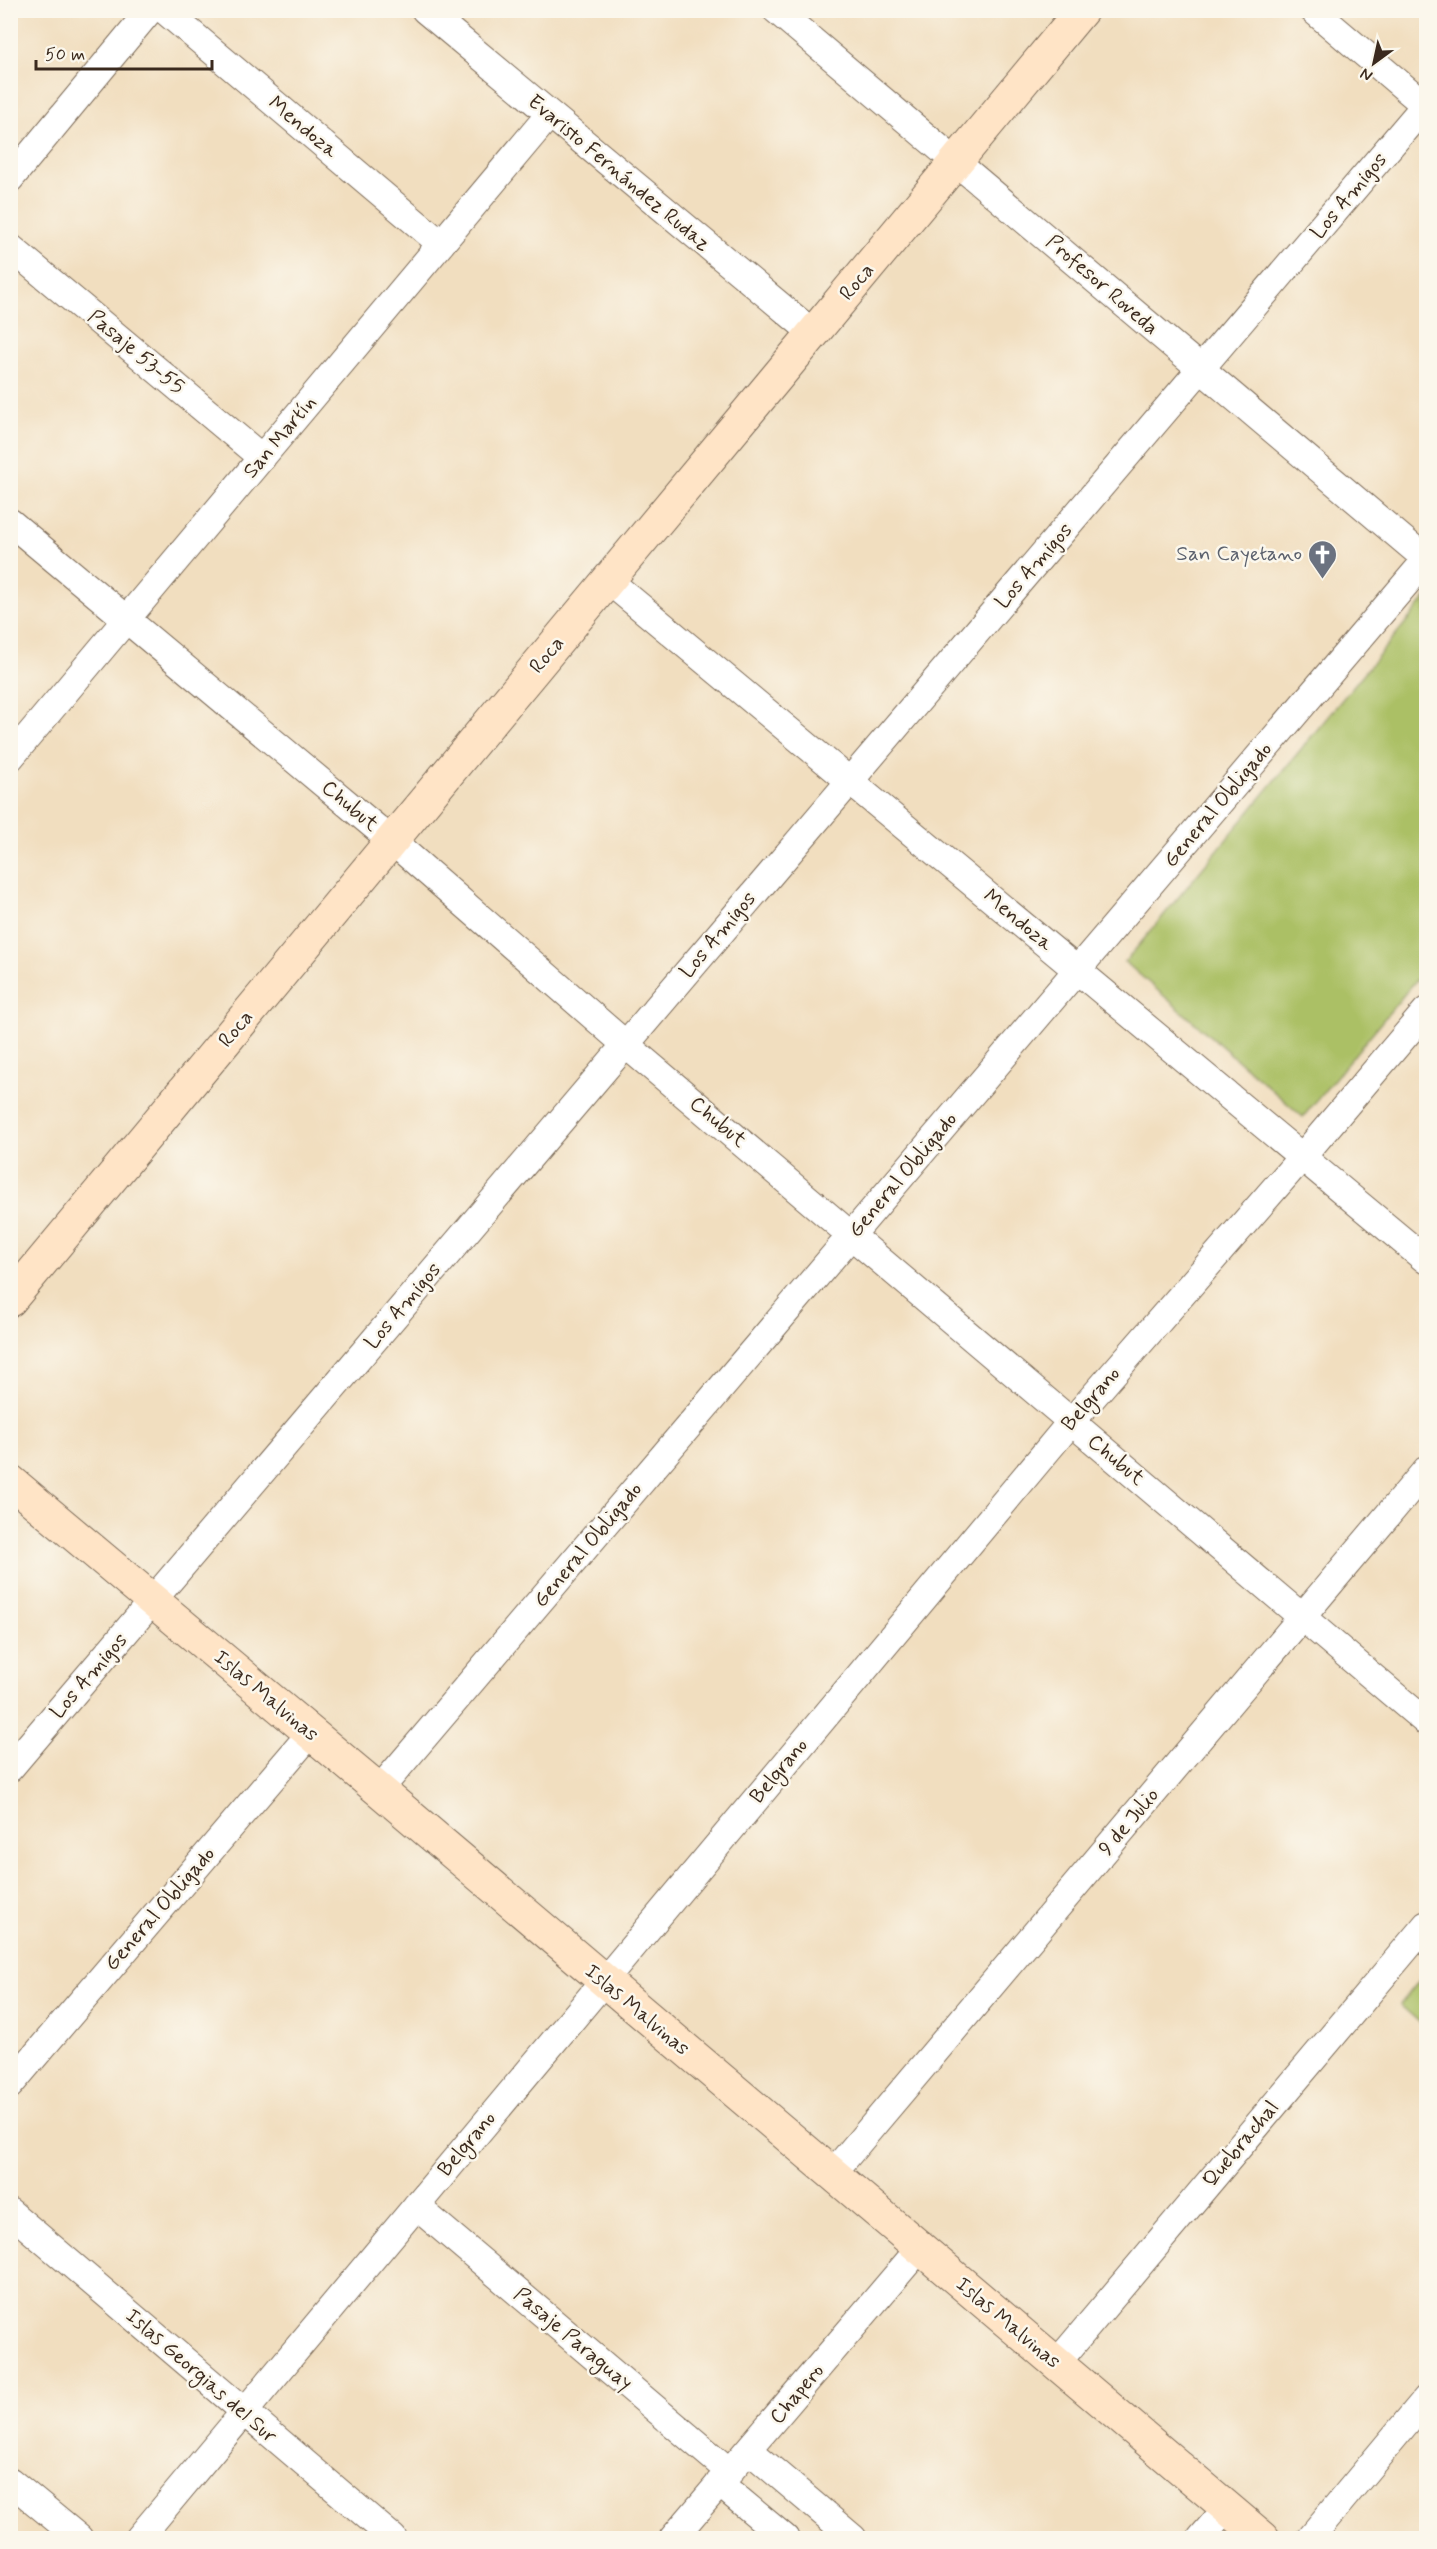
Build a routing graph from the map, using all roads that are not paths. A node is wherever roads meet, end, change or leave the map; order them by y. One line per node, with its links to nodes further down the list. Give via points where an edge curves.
1 (150, 10): 10 (street)
2 (164, 10): 11 (street, Mendoza)
3 (425, 10): 8 (street, Evaristo Fernández Rudaz)
4 (776, 10): 9 (street, Profesor Roveda)
5 (1082, 10): 9 (street, Roca)
6 (1313, 10): 7 (street)
7 (1426, 105): 14 (street, Los Amigos)
8 (549, 115): 11 (street, San Martín); 13 (street, Evaristo Fernández Rudaz)
9 (957, 161): 13 (street, Roca); 14 (street, Profesor Roveda)
10 (10, 179)
11 (441, 244): 15 (street, San Martín)
12 (10, 247): 15 (street, Pasaje 53-55)
13 (814, 334): 18 (street, Roca)
14 (1202, 370): 17 (street, Profesor Roveda); 21 (street, Los Amigos)
15 (262, 458): 19 (street, San Martín)
16 (10, 522): 19 (street, Chubut)
17 (1426, 560): 23 (street, General Obligado)
18 (609, 581): 21 (street, Mendoza); 22 (street, Roca)
19 (126, 619): 20 (street, San Martín); 22 (street, Chubut)
20 (10, 758)
21 (849, 780): 23 (street, Mendoza); 25 (street, Los Amigos)
22 (392, 841): 25 (street, Chubut); 29 (street, Roca)
23 (1078, 969): 26 (street, Mendoza); 27 (street, General Obligado)
24 (1426, 1011): 26 (street, Belgrano)
25 (625, 1044): 27 (street, Chubut); 33 (street, Los Amigos)
26 (1302, 1157): 28 (street, Mendoza); 30 (street, Belgrano)
27 (852, 1234): 30 (street, Chubut); 38 (street, General Obligado)
28 (1426, 1260)
29 (10, 1300)
30 (1071, 1422): 34 (street, Chubut); 40 (street, Belgrano)
31 (1426, 1470): 34 (street, 9 de Julio)
32 (10, 1481): 33 (street, Islas Malvinas)
33 (153, 1601): 36 (street, Islas Malvinas); 37 (street, Los Amigos)
34 (1303, 1617): 35 (street, Chubut); 42 (street, 9 de Julio)
35 (1426, 1722)
36 (310, 1734): 38 (street, Islas Malvinas); 41 (street, General Obligado)
37 (10, 1768)
38 (379, 1790): 40 (street, Islas Malvinas)
39 (1426, 1924): 46 (street, Quebrachal)
40 (603, 1981): 42 (street, Islas Malvinas); 43 (street, Belgrano)
41 (10, 2085)
42 (832, 2174): 45 (street, Islas Malvinas)
43 (416, 2206): 48 (street, Belgrano); 50 (street, Pasaje Paraguay)
44 (10, 2212): 48 (street, Islas Georgias del Sur)
45 (920, 2248): 46 (street, Islas Malvinas); 49 (street, Chapero)
46 (1056, 2364): 52 (street, Islas Malvinas)
47 (1426, 2399): 61 (street)
48 (244, 2412): 54 (street, Belgrano); 55 (street, Islas Georgias del Sur)
49 (748, 2450): 50 (street, Chapero); 58 (street)
50 (725, 2477): 56 (street, Chapero); 57 (street, Pasaje Paraguay)
51 (10, 2481): 53 (street)
52 (1227, 2508): 59 (street); 60 (street, Islas Malvinas)
53 (79, 2538)
54 (139, 2538)
55 (393, 2538)
56 (673, 2538)
57 (785, 2538)
58 (853, 2538)
59 (1201, 2538)
60 (1263, 2538)
61 (1310, 2538)

